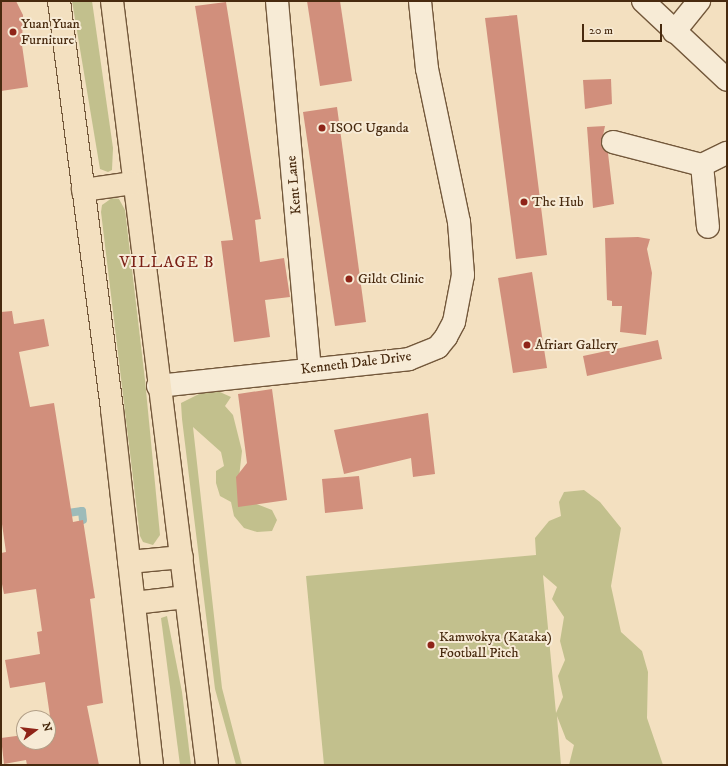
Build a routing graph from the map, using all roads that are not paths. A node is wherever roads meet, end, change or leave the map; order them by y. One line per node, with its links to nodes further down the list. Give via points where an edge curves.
1 (59, 1): 13 (main road)
2 (112, 1): 12 (main road)
3 (277, 1): 15 (street, Kent Lane)
4 (420, 1): 15 (street, Kenneth Dale Drive, via 427,69 459,222 463,275 454,322 438,347 409,359)
5 (642, 1): 7 (street)
6 (699, 1): 7 (street)
7 (674, 32): 8 (street)
8 (727, 80)
9 (613, 142): 11 (street)
10 (727, 153): 11 (street)
11 (702, 165): 14 (street)
12 (133, 183): 13 (main road); 16 (main road)
13 (83, 190): 18 (main road)
14 (708, 227)
15 (310, 368): 16 (street, Kenneth Dale Drive)
16 (158, 386): 17 (main road)
17 (182, 556): 18 (main road); 19 (main road)
18 (129, 562): 20 (main road)
19 (186, 597): 20 (main road); 22 (main road)
20 (134, 603): 21 (main road)
21 (152, 765)
22 (206, 765)

